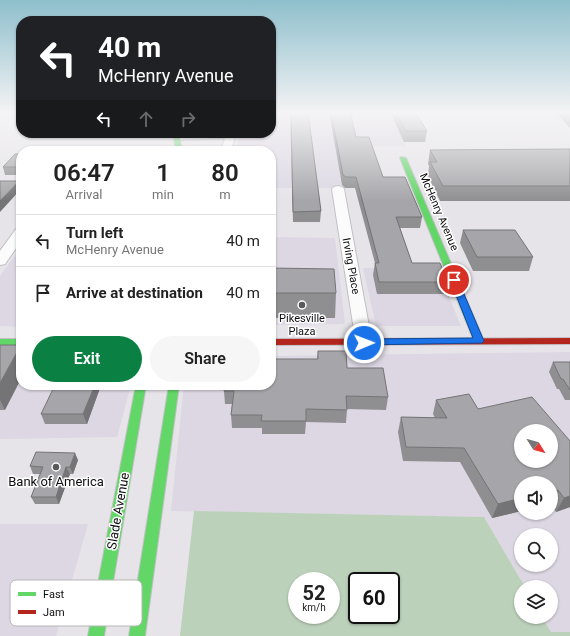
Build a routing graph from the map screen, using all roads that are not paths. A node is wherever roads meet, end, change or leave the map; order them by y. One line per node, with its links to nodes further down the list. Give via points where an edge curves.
1 (403, 158): 5 (main road, McHenry Avenue)
2 (338, 189): 10 (street, Irving Place)
3 (16, 239): 4 (street)
4 (0, 261)
5 (479, 341): 6 (main road); 10 (main road)
6 (570, 341)
7 (0, 342): 8 (main road)
8 (16, 342)
9 (276, 342): 10 (main road)
10 (364, 343)
11 (140, 390): 13 (main road, Slade Avenue)
12 (173, 390): 14 (main road)
13 (106, 580)
14 (142, 604)
15 (98, 626): 17 (main road, Slade Avenue)
16 (139, 626): 18 (main road)
17 (96, 636)
18 (137, 636)

